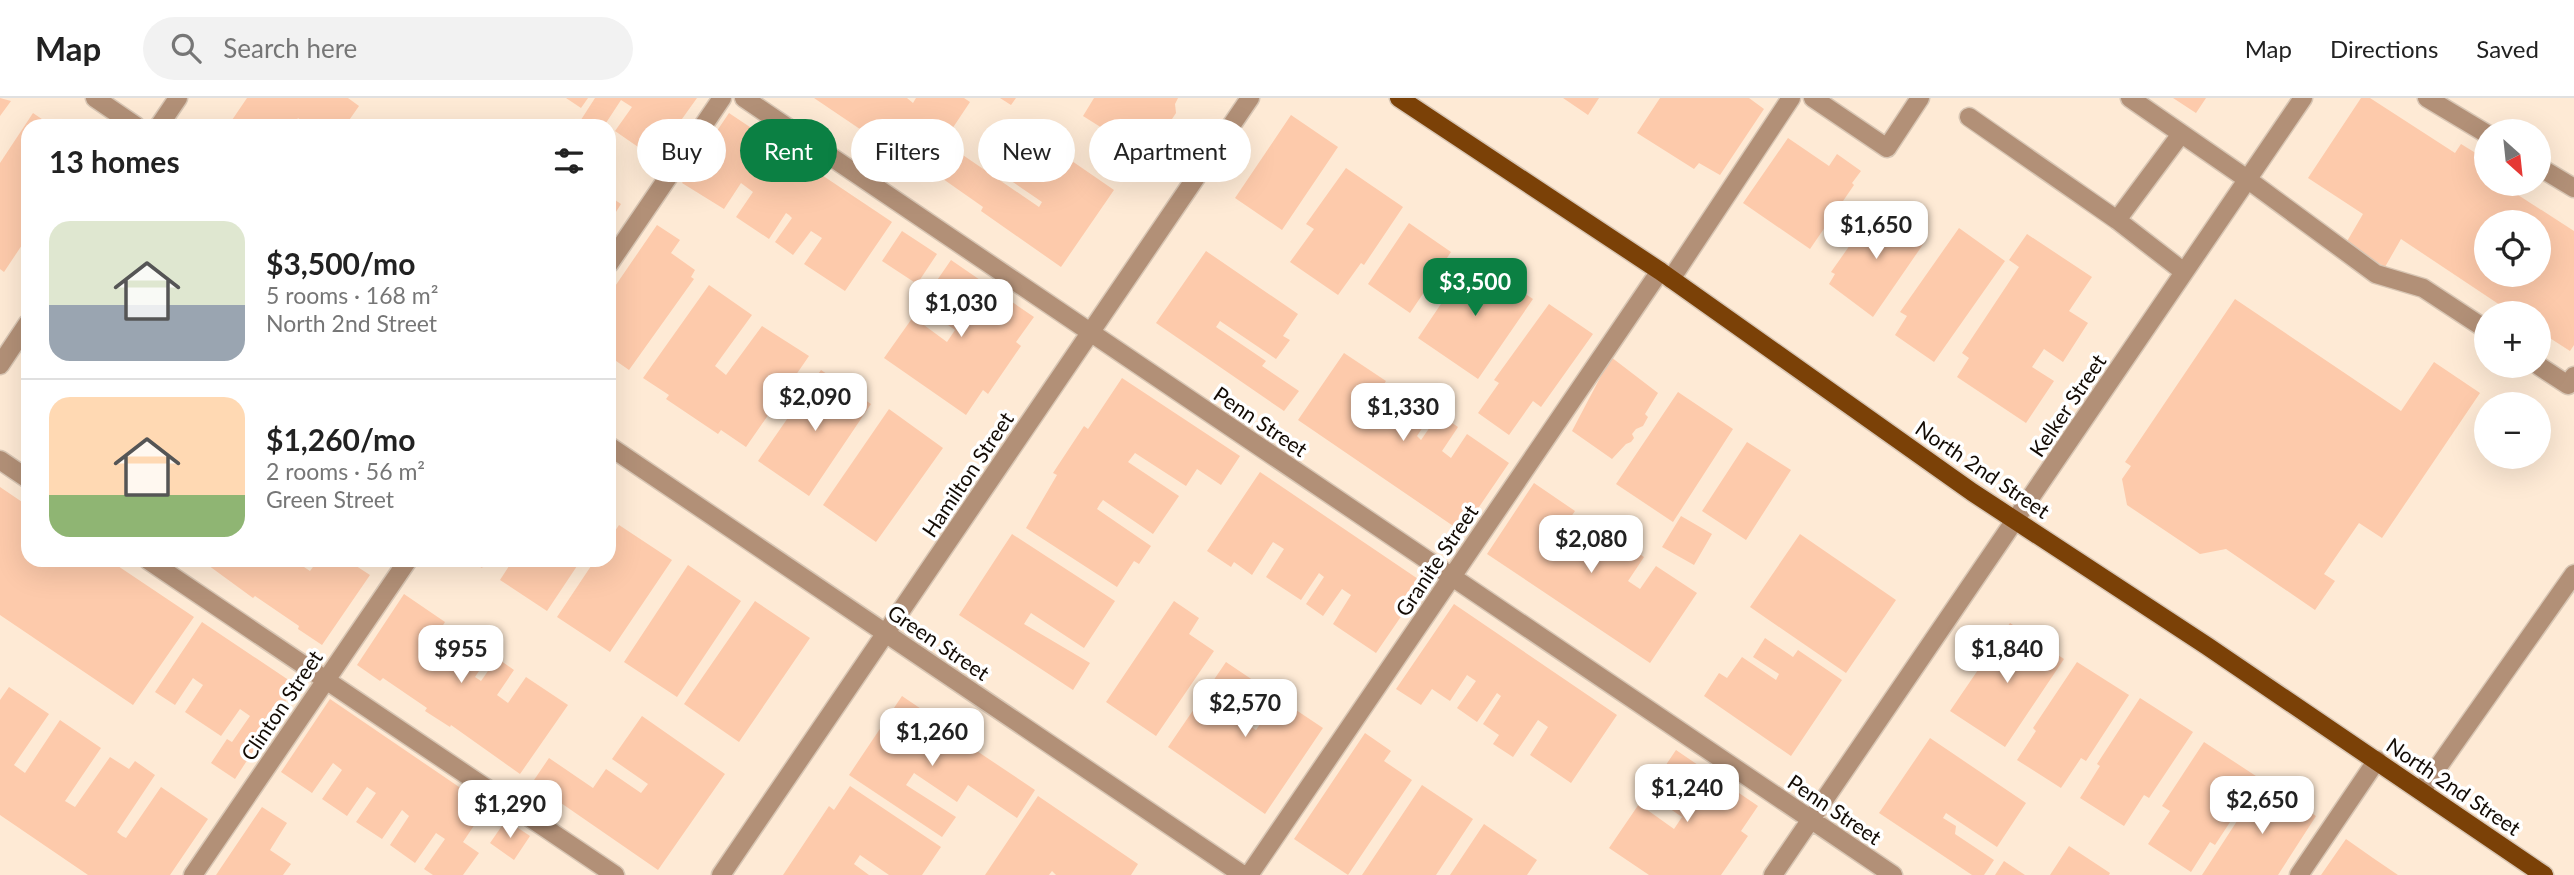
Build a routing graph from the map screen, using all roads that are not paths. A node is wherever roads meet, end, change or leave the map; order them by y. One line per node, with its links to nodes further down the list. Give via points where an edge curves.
1 (95, 98): 14 (street)
2 (178, 98): 15 (street)
3 (722, 98): 22 (street)
4 (744, 98): 26 (street, Penn Street)
5 (1250, 98): 26 (street, Hamilton Street)
6 (1399, 98): 24 (main road, North 2nd Street)
7 (1791, 98): 24 (street, Granite Street)
8 (1814, 98): 9 (street, via 1886,148)
9 (1920, 98)
10 (2130, 98): 17 (street)
11 (2303, 98): 19 (street, Kelker Street)
12 (2427, 98): 16 (street)
13 (1969, 117): 21 (street)
14 (126, 119)
15 (164, 119)
16 (2474, 127)
17 (2181, 134): 19 (street); 21 (street)
18 (2552, 175): 20 (street)
19 (2247, 180): 23 (street, Kelker Street); 25 (street, via 2376,274 2423,288)
20 (2574, 188)
21 (2117, 220): 23 (street)
22 (616, 254)
23 (2184, 272): 34 (street, Kelker Street)
24 (1666, 275): 34 (main road, North 2nd Street); 38 (street, Granite Street)
25 (2474, 321)
26 (1090, 332): 38 (street, Penn Street); 39 (street, Hamilton Street)
27 (21, 334): 28 (street)
28 (0, 365)
29 (2551, 374): 30 (street, via 2568,385)
30 (2574, 376)
31 (616, 451): 39 (street, Green Street)
32 (0, 460): 33 (street)
33 (21, 474)
34 (2016, 519): 41 (main road, North 2nd Street); 43 (street, Kelker Street)
35 (159, 567): 40 (street)
36 (403, 567): 40 (street, Clinton Street)
37 (2574, 574): 42 (street)
38 (1452, 577): 43 (street, Penn Street); 48 (street, Granite Street)
39 (886, 633): 46 (street, Hamilton Street); 47 (street, Green Street)
40 (326, 680): 44 (street, Clinton Street); 45 (street)
41 (2377, 760): 42 (main road, North 2nd Street); 51 (street)
42 (2421, 791): 52 (main road, North 2nd Street)
43 (1811, 820): 49 (street, Kelker Street); 50 (street, Penn Street)
44 (193, 875)
45 (615, 875)
46 (721, 875)
47 (1243, 875)
48 (1249, 875)
49 (1773, 875)
50 (1892, 875)
51 (2299, 875)
52 (2544, 875)

